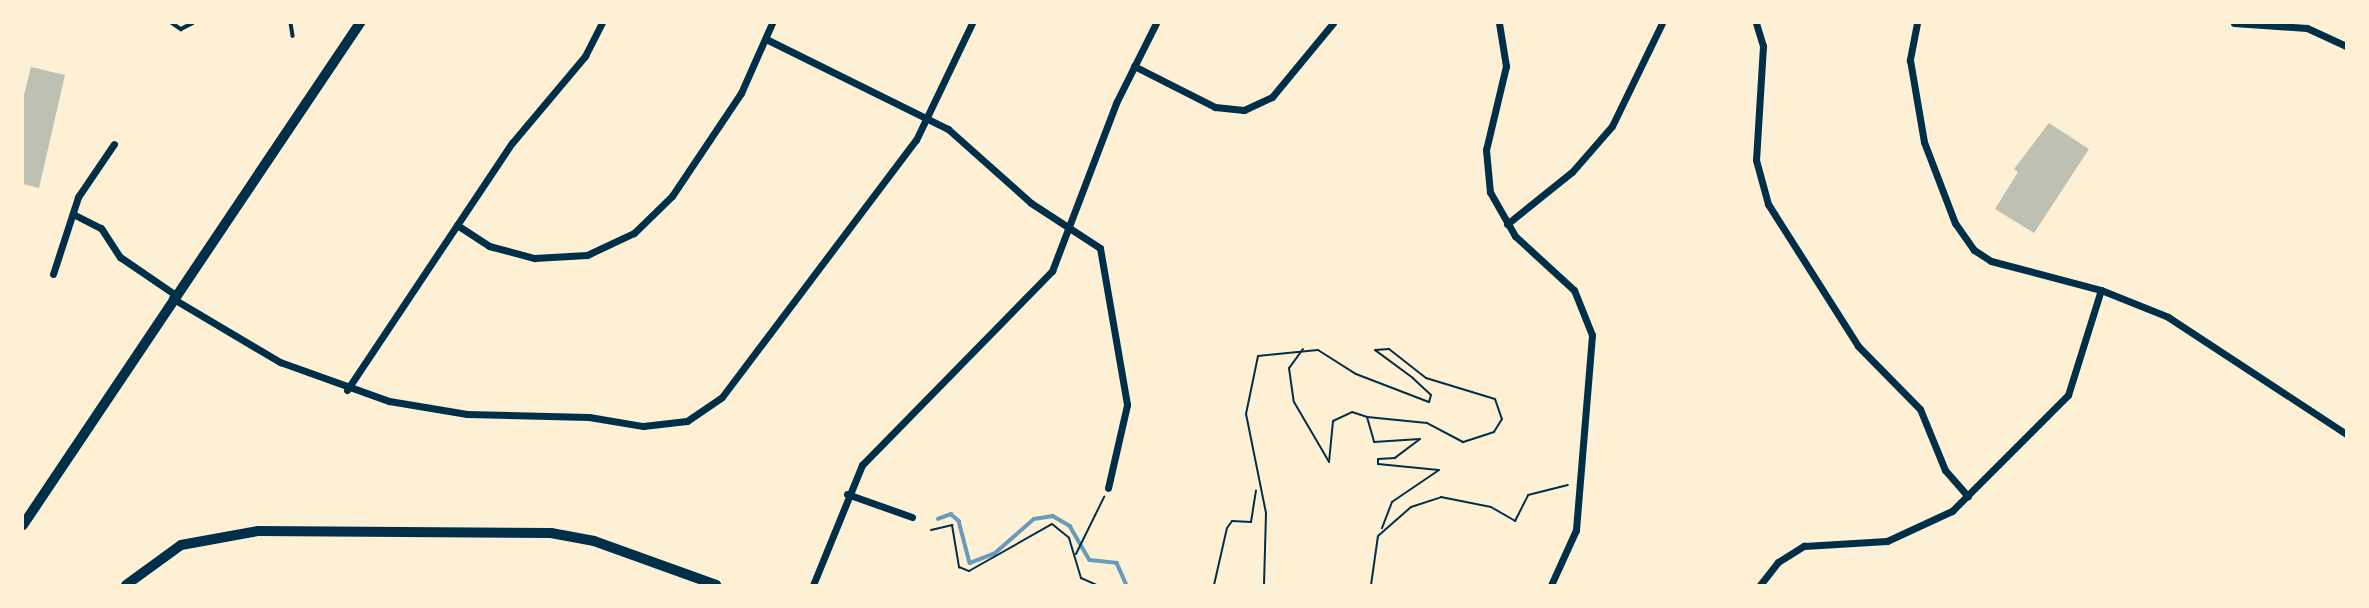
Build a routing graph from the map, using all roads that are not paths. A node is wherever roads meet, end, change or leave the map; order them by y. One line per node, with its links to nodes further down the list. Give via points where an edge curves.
1 (172, 23): 2 (lane, via 181,29)
2 (193, 23)
3 (291, 23): 15 (lane)
4 (360, 23): 27 (main road)
5 (602, 23): 23 (street, via 592,46 517,137)
6 (772, 23): 16 (street)
7 (972, 23): 19 (street)
8 (1156, 23): 18 (street)
9 (1333, 23): 18 (street, via 1272,97 1244,110 1215,107)
10 (1499, 23): 22 (street, via 1506,66 1485,162 1490,192)
11 (1662, 23): 22 (street, via 1636,86 1604,136 1566,177)
12 (1756, 23): 32 (street, via 1763,46 1756,149 1768,204 1858,346 1920,409 1945,470)
13 (1917, 23): 26 (street, via 1910,60 1921,131 1965,241 1992,261)
14 (2234, 23): 17 (street, via 2307,28)
15 (293, 36)
16 (768, 40): 19 (street); 23 (street, via 741,93 672,196 634,233 587,255 542,258 489,246)
17 (2346, 46)
18 (1134, 66): 24 (street)
19 (929, 118): 24 (street, via 964,140 1031,203); 28 (street, via 722,397 687,421 650,427 467,414)
20 (114, 144): 21 (street)
21 (73, 214): 25 (street); 27 (street, via 100,228 120,257)
22 (1507, 224): 38 (street, via 1569,282 1591,335 1576,530)
23 (457, 225): 28 (street)
24 (1072, 227): 30 (street, via 1103,253 1126,390 1126,428); 31 (street, via 1047,280 869,457)
25 (53, 274)
26 (2101, 290): 29 (street, via 2186,327); 32 (street, via 2068,395)
27 (173, 296): 28 (street, via 255,349); 34 (main road)
28 (347, 390)
29 (2346, 434)
30 (1108, 488)
31 (847, 494): 33 (street); 37 (street)
32 (1968, 496): 39 (street, via 1901,537 1795,550)
33 (912, 517)
34 (23, 525)
35 (126, 585): 36 (main road, via 181,545 258,531 551,533 594,541)
36 (716, 585)
37 (813, 585)
38 (1551, 585)
39 (1760, 585)

